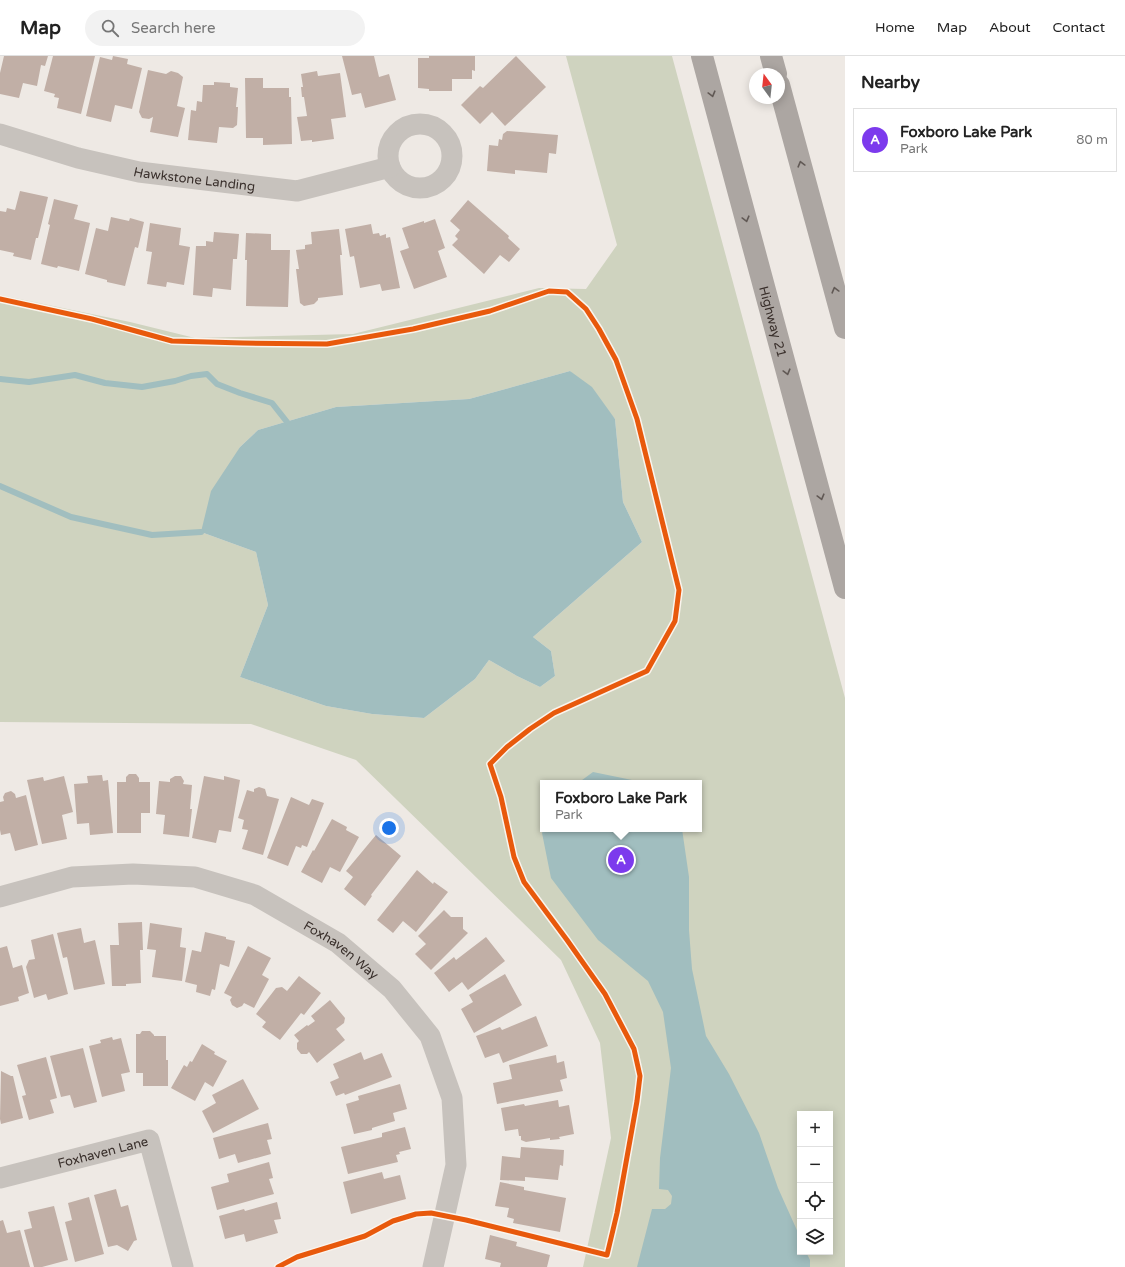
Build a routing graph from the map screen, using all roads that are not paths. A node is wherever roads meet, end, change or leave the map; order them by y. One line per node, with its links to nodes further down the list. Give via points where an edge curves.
1 (702, 56): 8 (main road, Highway 21, one-way to 8)
2 (771, 56): 3 (main road)
3 (774, 68)
4 (784, 104): 7 (main road, one-way to 4)
5 (0, 134): 6 (street, Hawkstone Landing, via 78,158 138,172 297,191)
6 (390, 167)
7 (845, 328)
8 (845, 588)
9 (0, 897): 12 (street, Foxhaven Way, via 72,877 132,874 195,877 255,895 338,943 392,989 430,1036 452,1098 456,1165)
10 (0, 1178): 11 (street, Foxhaven Lane, via 149,1140)
11 (183, 1267)
12 (433, 1267)

